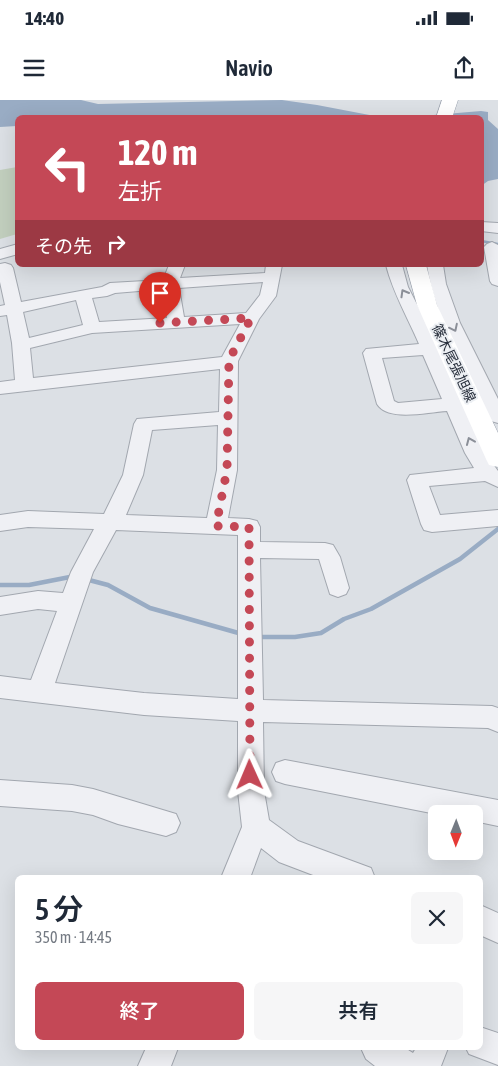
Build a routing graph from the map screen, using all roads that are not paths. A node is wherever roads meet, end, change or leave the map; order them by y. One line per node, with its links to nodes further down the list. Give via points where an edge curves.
1 (450, 100): 2 (main road)
2 (445, 115)
3 (484, 226): 4 (street)
4 (498, 228)
5 (490, 246): 13 (street)
6 (15, 254): 7 (street)
7 (6, 264): 16 (street)
8 (177, 267): 14 (street)
9 (395, 267): 21 (street, one-way to 9, via 400,287)
10 (417, 267): 28 (main road, 篠木尾張旭線, via 427,305)
11 (435, 267): 26 (street, one-way to 26, via 445,308)
12 (273, 271): 14 (street); 17 (street, via 268,296)
13 (498, 281)
14 (170, 283): 15 (street, via 110,288); 18 (street)
15 (83, 294): 16 (street); 19 (street)
16 (7, 309): 20 (street)
17 (251, 318): 18 (street); 22 (street)
18 (176, 322): 19 (street)
19 (92, 328): 20 (street)
20 (21, 345): 23 (street)
21 (430, 349): 25 (street); 25 (street, via 372,353 386,404 395,409)
22 (229, 362): 23 (street); 27 (street)
23 (25, 385): 24 (street)
24 (0, 388)
25 (454, 404): 28 (street, one-way to 25, via 475,453)
26 (498, 417)
27 (228, 418): 30 (street, via 144,424 133,475); 32 (street, via 227,470)
28 (495, 468): 29 (street, via 417,480 432,524)
29 (498, 518)
30 (111, 520): 31 (street, via 28,519); 32 (street); 34 (street)
31 (0, 524)
32 (216, 526): 33 (street, via 249,527)
33 (249, 550): 35 (street, via 324,551 329,557); 39 (street)
34 (77, 586): 36 (street, via 38,600); 38 (street)
35 (338, 588)
36 (0, 606)
37 (0, 687): 38 (street)
38 (40, 690): 39 (street, via 144,704)
39 (250, 710): 40 (street, via 492,717); 45 (street, via 251,791)
40 (498, 721)
41 (285, 772): 43 (street)
42 (0, 793): 44 (street, via 72,798)
43 (498, 813)
44 (166, 822)
45 (256, 827): 46 (street); 47 (street, via 289,852)
46 (236, 875)
47 (353, 875)
48 (483, 1044): 49 (street)
49 (498, 1049)
50 (161, 1050): 53 (street)
51 (380, 1050): 54 (street)
52 (431, 1050): 55 (street)
53 (154, 1066)
54 (404, 1066)
55 (424, 1066)

